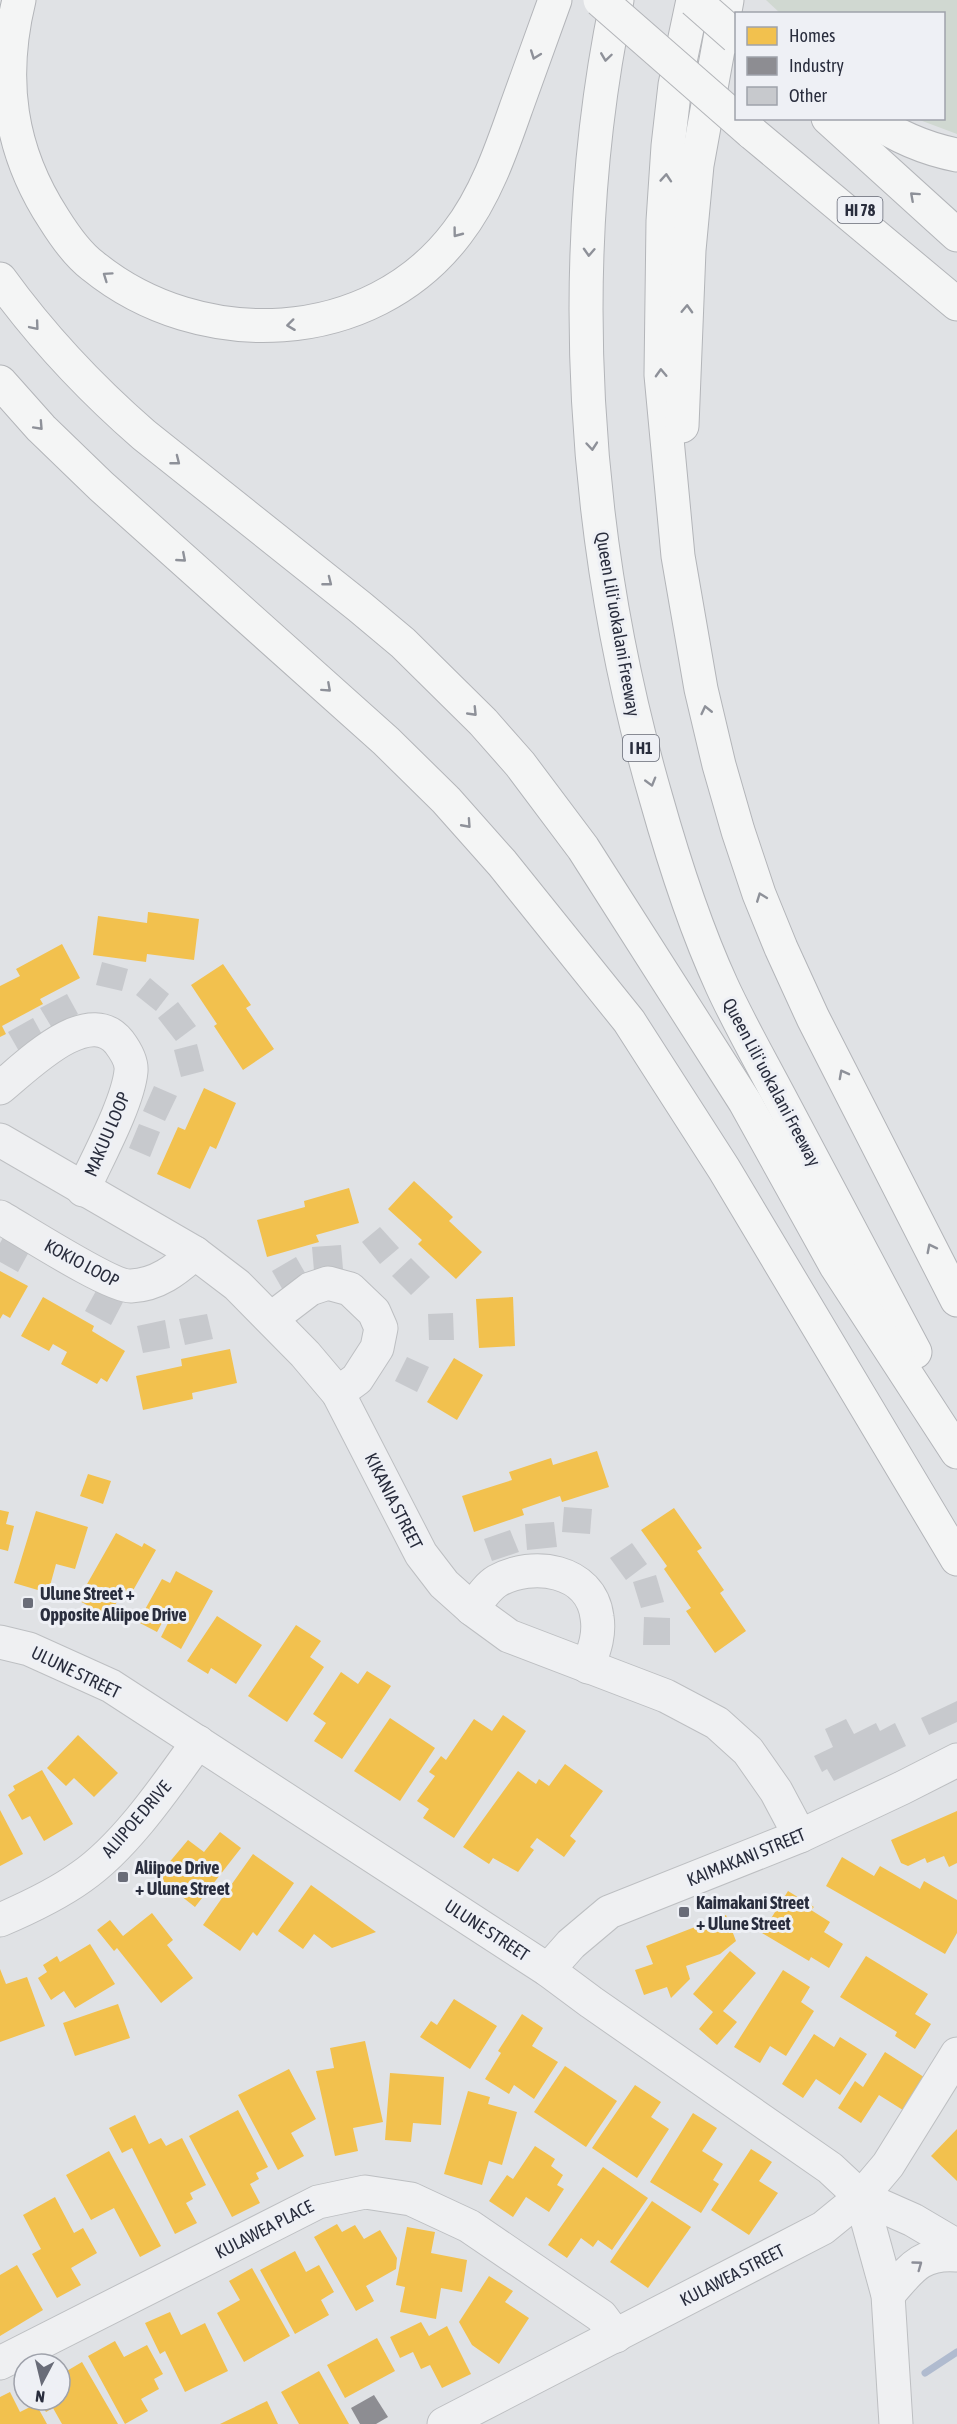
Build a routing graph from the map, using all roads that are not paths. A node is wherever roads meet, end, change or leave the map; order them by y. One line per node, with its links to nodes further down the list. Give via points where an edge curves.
1 (20, 0): 2 (highway, one-way to 1, via 501,150 457,234 409,280 378,299 312,322 274,327 239,326 164,308 125,289 92,265 65,236 25,168 12,130 9,55)
2 (555, 0)
3 (600, 0): 11 (highway, bridge)
4 (617, 0): 29 (highway, Queen Liliʻuokalani Freeway / I H1, one-way to 29, via 596,129 586,323 597,498 615,626 640,742 688,904 722,987)
5 (629, 0): 10 (highway)
6 (694, 0): 9 (highway, bridge); 20 (highway, one-way to 6, via 660,375 663,221 675,85)
7 (727, 0): 8 (highway); 20 (highway, one-way to 7, via 689,250 697,165)
8 (740, 12)
9 (735, 36)
10 (735, 93)
11 (735, 107)
12 (830, 120): 16 (highway, HI 78, one-way to 12)
13 (873, 120): 15 (highway, via 918,144)
14 (757, 125): 18 (highway)
15 (957, 155)
16 (957, 235)
17 (0, 279): 30 (highway, one-way to 30, via 55,349 112,408 403,643 520,764 583,848 745,1102 836,1266)
18 (957, 303)
19 (0, 382): 31 (highway, one-way to 31, via 101,486 386,741 502,863 629,1021 724,1169)
20 (678, 556): 26 (highway, one-way to 20, via 813,1018 759,894 719,765 701,689)
21 (0, 1088): 23 (street, MAKUU LOOP, via 67,1036 82,1030 102,1030 116,1038 126,1051 131,1069 127,1092)
22 (0, 1140): 23 (street, KIKANIA STREET)
23 (83, 1190): 25 (street, KIKANIA STREET)
24 (0, 1217): 25 (street, KOKIO LOOP, via 108,1280 128,1287 172,1274)
25 (195, 1253): 27 (street, KIKANIA STREET)
26 (957, 1300)
27 (272, 1318): 28 (street, KIKANIA STREET); 28 (street, via 310,1289 328,1283 350,1290 374,1312 381,1328 377,1348 357,1379)
28 (338, 1393): 32 (street, KIKANIA STREET, via 421,1554 444,1584)
29 (957, 1431)
30 (957, 1452)
31 (957, 1559)
32 (472, 1609): 34 (street, KIKANIA STREET, via 509,1636); 34 (street, via 495,1582 522,1570 548,1570 572,1578 589,1595 597,1615 598,1640)
33 (0, 1642): 35 (street, ULUNE STREET, via 29,1649 111,1686)
34 (588, 1667): 37 (street, KIKANIA STREET, via 666,1696 717,1723 748,1751 776,1791)
35 (198, 1742): 38 (street, ALIIPOE DRIVE, via 121,1841 83,1876 37,1904); 39 (street, ULUNE STREET)
36 (957, 1760): 37 (street, KAIMAKANI STREET)
37 (800, 1836): 39 (street, KAIMAKANI STREET, via 609,1912)
38 (0, 1920)
39 (548, 1970): 41 (street, ULUNE STREET, via 830,2168)
40 (957, 2054): 41 (street, KULAWEA STREET, via 888,2165)
41 (861, 2197): 42 (street, ULUNE STREET, via 913,2220); 44 (street); 45 (street, KULAWEA STREET, via 823,2228)
42 (957, 2246)
43 (957, 2255): 44 (street, one-way to 43, via 918,2262 942,2254)
44 (888, 2295): 48 (street)
45 (616, 2336): 46 (street, KULAWEA PLACE, via 601,2316 469,2226 411,2199 365,2192 318,2202); 47 (street, KULAWEA STREET)
46 (0, 2363)
47 (444, 2424)
48 (896, 2424)

